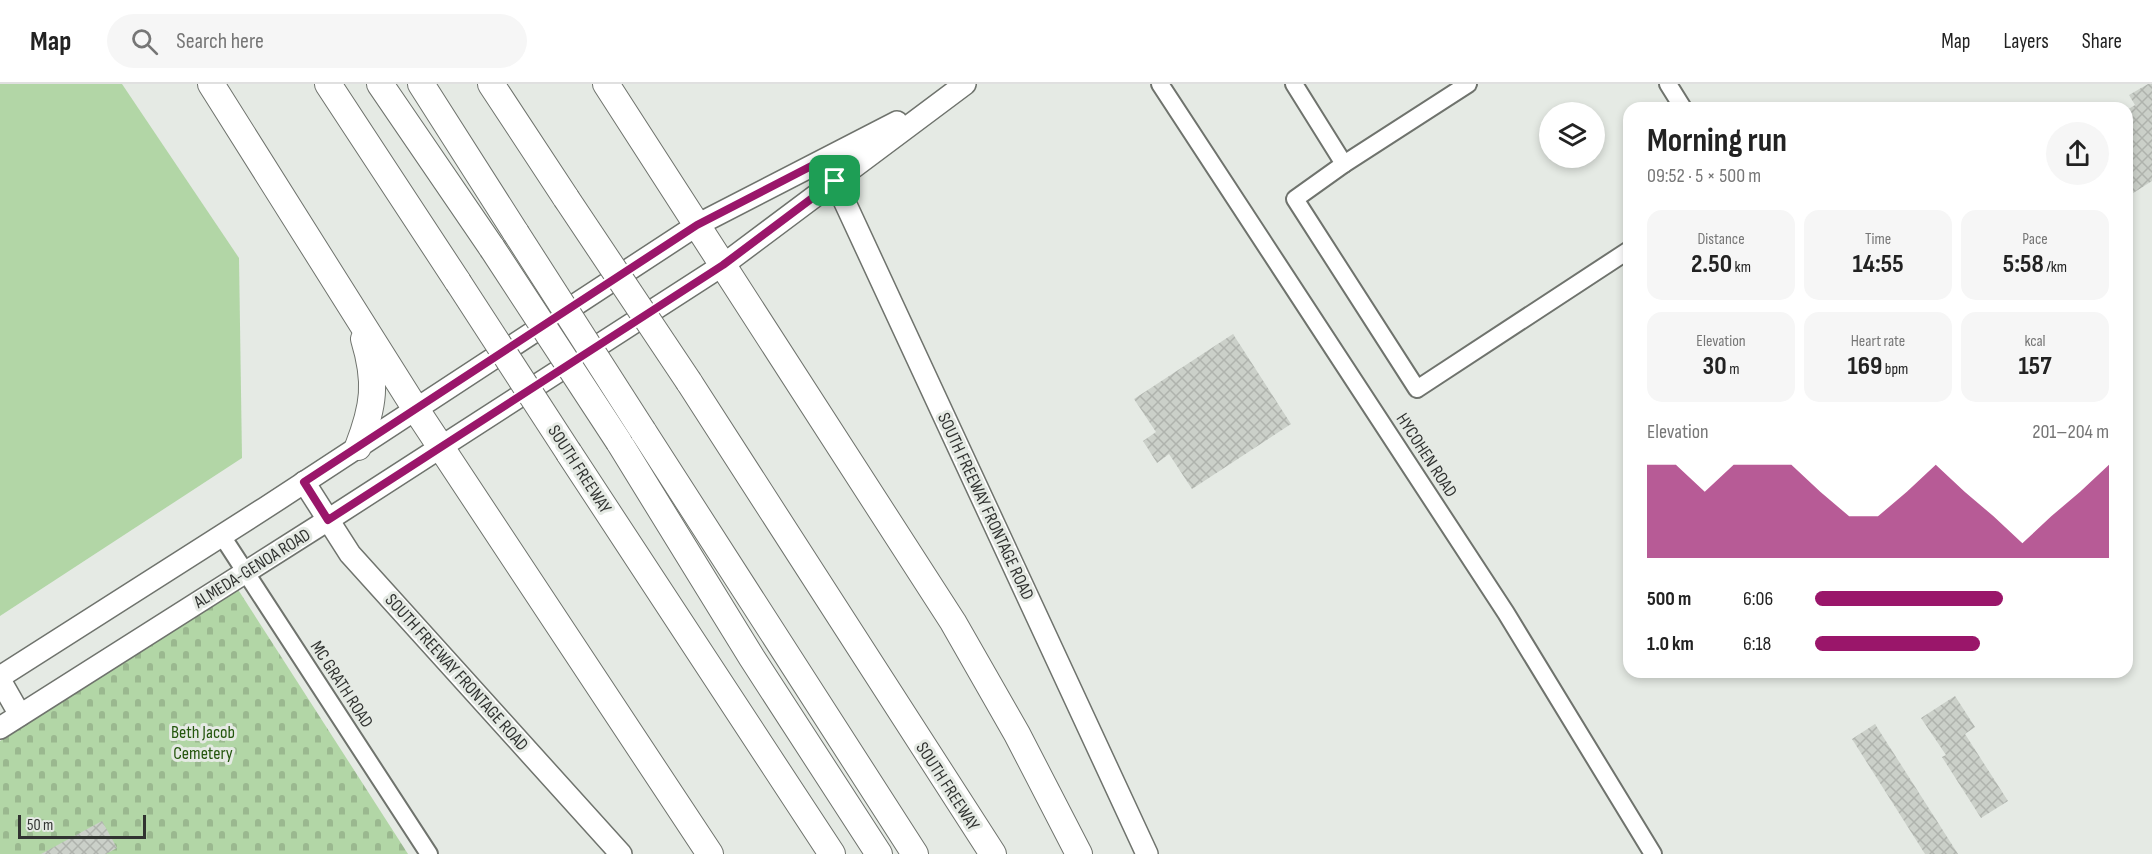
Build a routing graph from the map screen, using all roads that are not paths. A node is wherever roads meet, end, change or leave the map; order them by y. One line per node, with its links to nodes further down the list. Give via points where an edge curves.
1 (211, 84): 20 (highway)
2 (328, 84): 31 (highway, SOUTH FREEWAY, bridge)
3 (380, 84): 38 (highway, bridge, via 619,442)
4 (421, 84): 39 (highway, bridge)
5 (491, 84): 32 (highway, SOUTH FREEWAY, bridge, via 689,382)
6 (606, 84): 17 (highway)
7 (965, 84): 12 (main road, ALMEDA-GENOA ROAD)
8 (1160, 84): 44 (street, HYCOHEN ROAD, via 1470,558)
9 (1294, 84): 15 (street)
10 (1468, 84): 15 (street)
11 (1668, 84): 13 (street)
12 (946, 97): 14 (main road, ALMEDA-GENOA ROAD); 16 (main road, ALMEDA-GENOA ROAD)
13 (1679, 102)
14 (821, 161): 16 (main road, SOUTH FREEWAY FRONTAGE ROAD); 17 (main road, ALMEDA-GENOA ROAD)
15 (1344, 164): 18 (street, via 1295,199 1417,389)
16 (835, 181): 19 (main road, ALMEDA-GENOA ROAD); 43 (main road, SOUTH FREEWAY FRONTAGE ROAD)
17 (697, 225): 19 (highway); 21 (main road, ALMEDA-GENOA ROAD)
18 (1623, 254)
19 (723, 265): 22 (main road, ALMEDA-GENOA ROAD); 42 (highway, via 953,622)
20 (358, 319): 21 (highway); 23 (highway, via 371,361 373,395)
21 (415, 408): 22 (highway); 23 (main road, ALMEDA-GENOA ROAD)
22 (440, 446): 25 (main road, ALMEDA-GENOA ROAD); 35 (highway)
23 (358, 447): 24 (main road, ALMEDA-GENOA ROAD)
24 (304, 482): 25 (main road, SOUTH FREEWAY FRONTAGE ROAD); 26 (main road, ALMEDA-GENOA ROAD)
25 (328, 520): 27 (main road, ALMEDA-GENOA ROAD); 34 (main road, SOUTH FREEWAY FRONTAGE ROAD, via 350,554)
26 (222, 536): 27 (street, MC GRATH ROAD); 28 (main road, ALMEDA-GENOA ROAD)
27 (245, 572): 29 (main road, ALMEDA-GENOA ROAD); 33 (street, MC GRATH ROAD)
28 (0, 679): 29 (main road)
29 (20, 715): 30 (main road, ALMEDA-GENOA ROAD)
30 (0, 728)
31 (777, 770): 36 (highway, SOUTH FREEWAY); 37 (highway)
32 (947, 783): 40 (highway); 41 (highway, SOUTH FREEWAY)
33 (429, 854)
34 (621, 854)
35 (710, 854)
36 (832, 854)
37 (846, 854)
38 (879, 854)
39 (915, 854)
40 (979, 854)
41 (993, 854)
42 (1079, 854)
43 (1148, 854)
44 (1653, 854)

